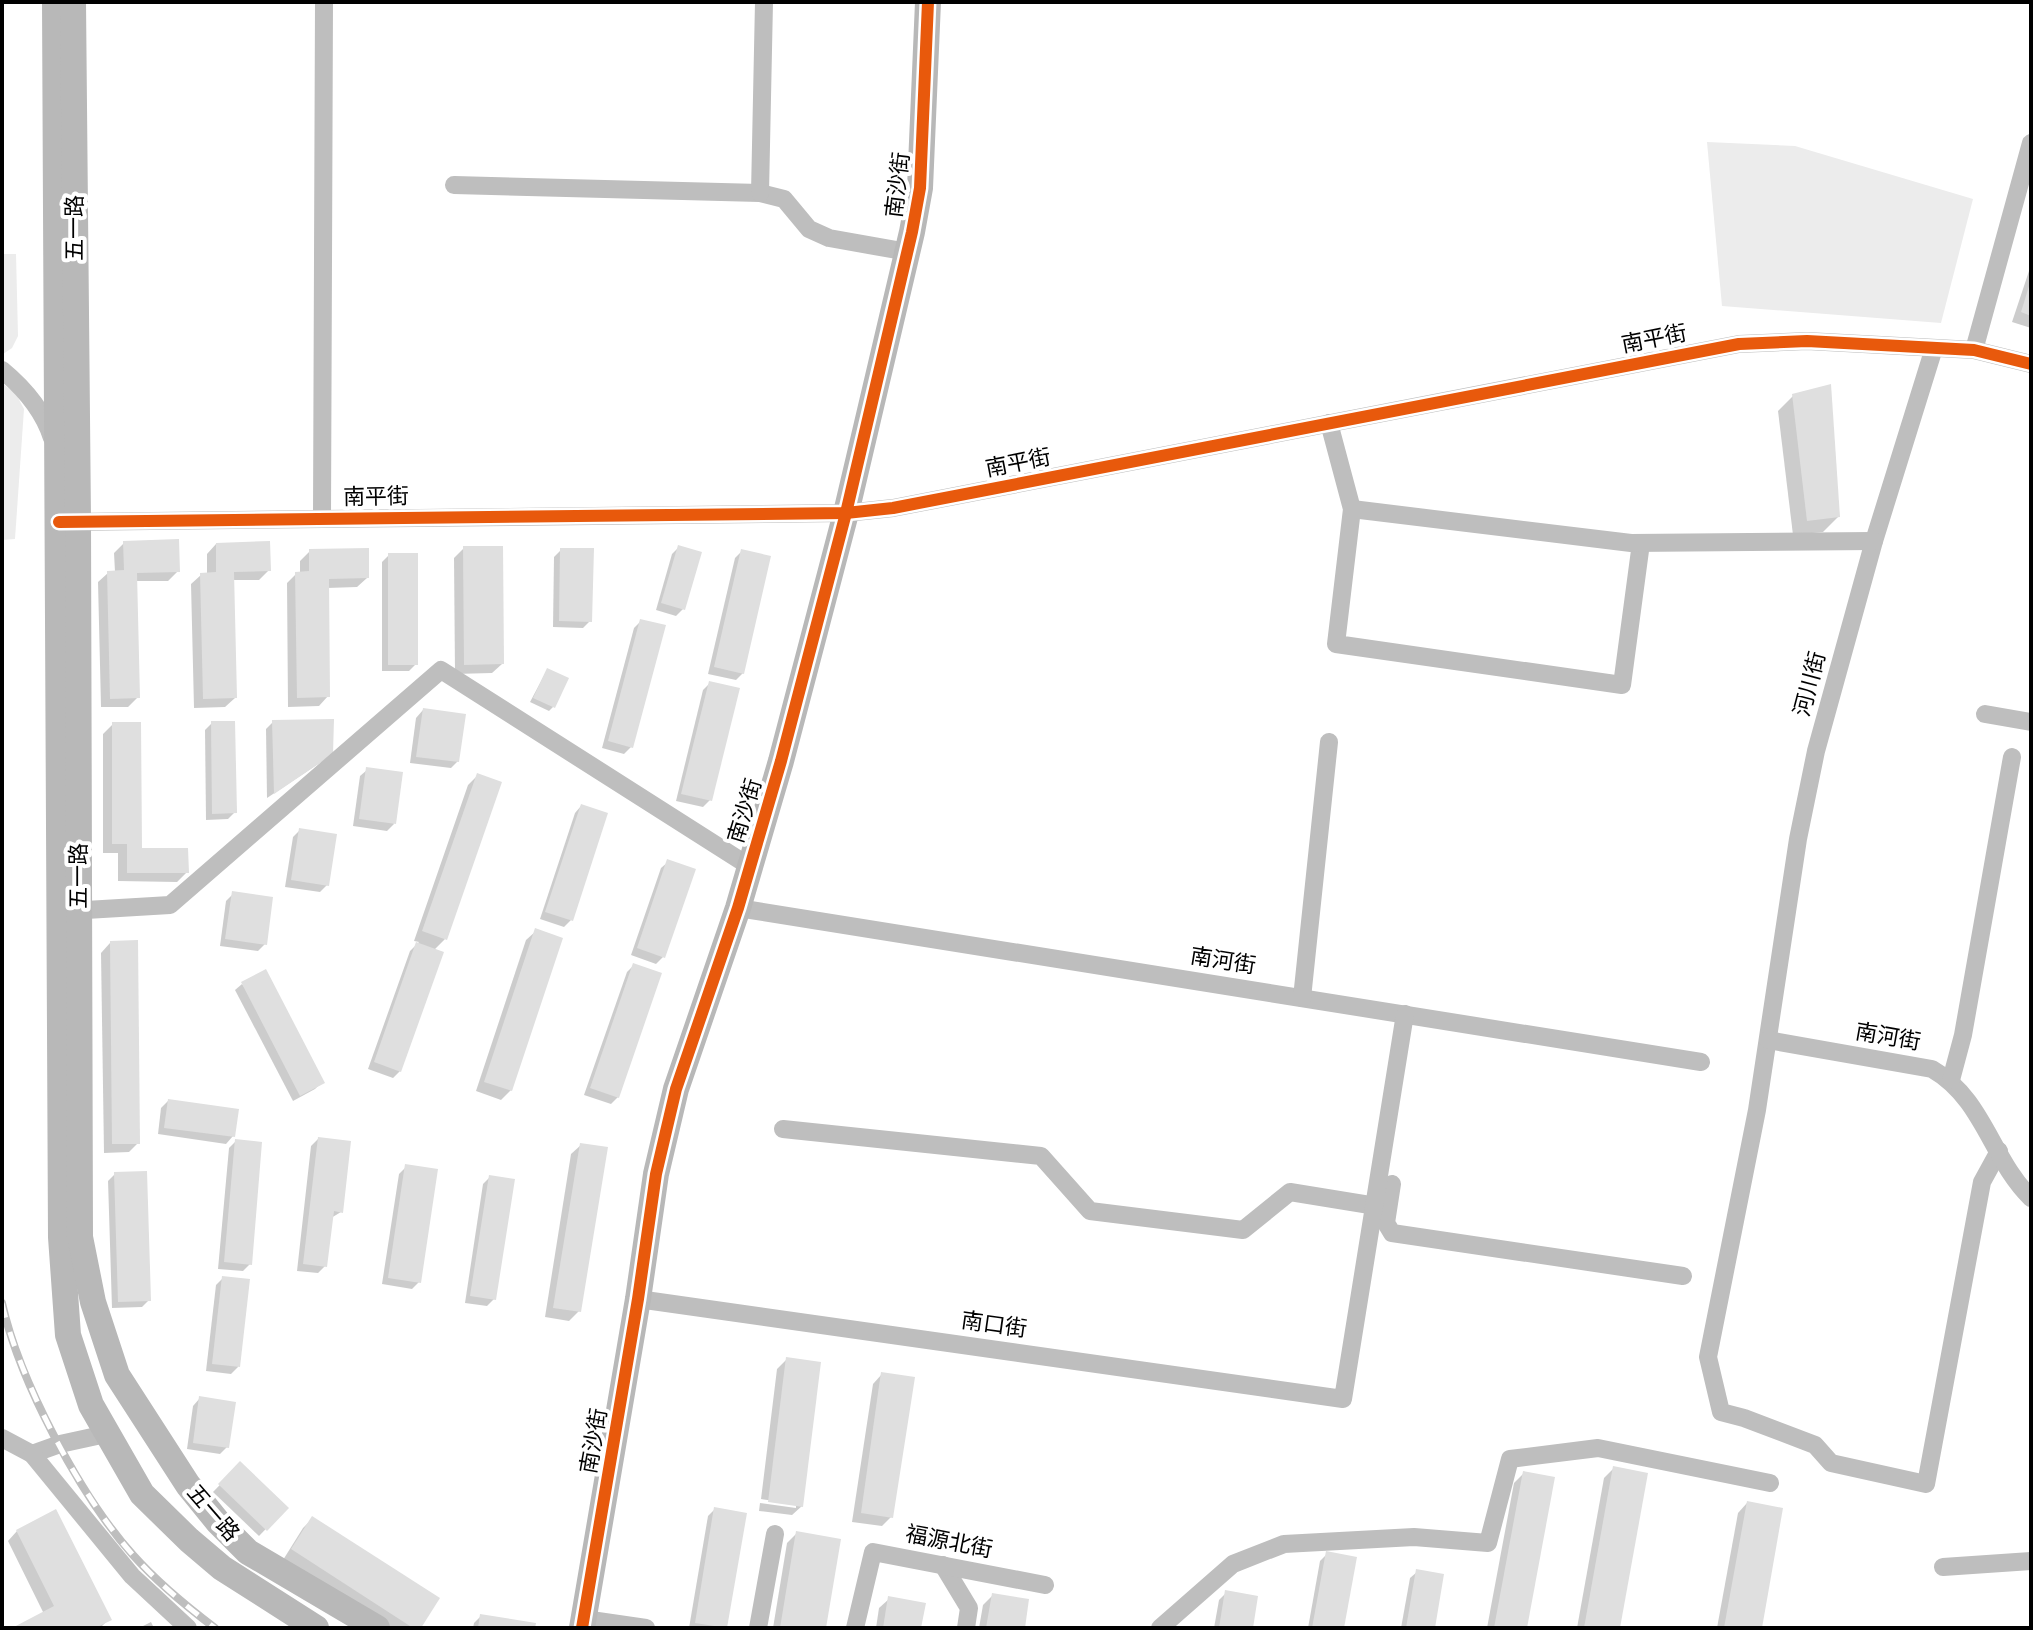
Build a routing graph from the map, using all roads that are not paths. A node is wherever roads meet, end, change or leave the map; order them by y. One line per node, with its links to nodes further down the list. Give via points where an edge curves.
1 (55, 2): 15 (main road, 五一路)
2 (73, 2): 19 (main road, 五一路)
3 (324, 2): 18 (street)
4 (764, 2): 8 (street)
5 (928, 2): 9 (main road, 南沙街, via 920,188)
6 (2031, 143): 11 (street)
7 (454, 185): 8 (street)
8 (760, 193): 9 (street, via 784,199 809,229 829,238)
9 (908, 252): 17 (main road, 南沙街)
10 (1934, 348): 11 (street, 南平街); 14 (street, 南平街, via 1807,341 1739,344); 20 (street, 河川街)
11 (1974, 350): 12 (street)
12 (2031, 364)
13 (2, 370): 15 (street, via 45,418)
14 (1329, 423): 16 (street); 17 (street, 南平街)
15 (59, 460): 19 (main road, 五一路)
16 (1352, 509): 21 (street); 21 (street, via 1336,644 1622,685)
17 (846, 513): 18 (street, 南平街); 26 (main road, 南沙街)
18 (322, 518): 19 (street, 南平街)
19 (68, 522): 28 (main road, 五一路)
20 (1874, 541): 21 (street); 31 (street, 河川街, via 1813,766)
21 (1641, 543)
22 (1985, 714): 23 (street)
23 (2031, 722)
24 (1329, 742): 29 (street)
25 (2012, 757): 33 (street)
26 (749, 866): 27 (main road, 南沙街); 28 (street, via 441,670 170,905)
27 (738, 908): 29 (street, 南河街); 40 (main road, 南沙街, via 676,1089 656,1174)
28 (68, 911): 41 (main road, 五一路, via 61,1237 68,1335); 53 (main road, 五一路, via 80,1237 93,1302 117,1375 188,1485 248,1552)
29 (1302, 998): 30 (street, 南河街)
30 (1405, 1014): 32 (street, 南河街); 34 (street)
31 (1768, 1040): 33 (street, 南河街, via 1932,1069); 36 (street, 河川街, via 1708,1357 1721,1412 1815,1445 1831,1463 1926,1484 1982,1182)
32 (1701, 1062)
33 (1951, 1080): 36 (street)
34 (1390, 1114): 38 (street); 39 (street, via 1399,1133 1386,1223 1392,1233)
35 (783, 1129): 38 (street, via 1041,1156 1090,1211 1243,1230 1290,1192)
36 (1999, 1151): 37 (street)
37 (2031, 1198)
38 (1376, 1206): 40 (street, 南口街, via 1343,1399)
39 (1683, 1276)
40 (638, 1299): 50 (main road, 南沙街)
41 (106, 1434): 43 (street); 52 (main road, 五一路, via 142,1494 189,1540 222,1568)
42 (2, 1438): 43 (street)
43 (32, 1454): 51 (street, via 132,1576)
44 (1770, 1483): 58 (street, via 1598,1448 1510,1459 1488,1543 1414,1537 1284,1544 1233,1564)
45 (775, 1534): 55 (street)
46 (2031, 1561): 48 (street)
47 (943, 1565): 49 (street, 福源北街); 56 (street, 福源北街, via 873,1552); 57 (street, via 969,1608)
48 (1943, 1567)
49 (1045, 1585)
50 (583, 1623): 54 (street)
51 (188, 1628)
52 (316, 1628)
53 (377, 1628)
54 (646, 1628)
55 (758, 1628)
56 (855, 1628)
57 (966, 1628)
58 (1160, 1628)

